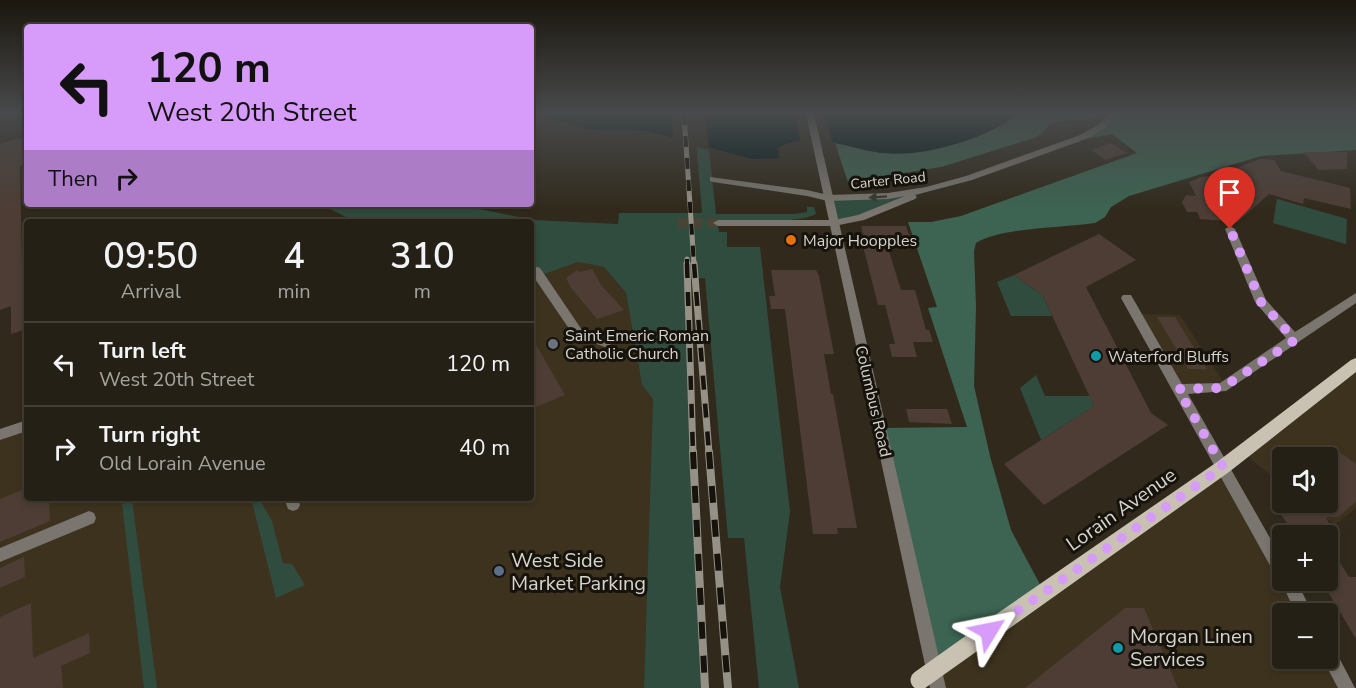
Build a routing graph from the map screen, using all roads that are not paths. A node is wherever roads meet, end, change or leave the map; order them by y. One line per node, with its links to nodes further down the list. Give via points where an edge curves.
1 (817, 146): 5 (street, Columbus Road)
2 (1056, 146): 4 (street, Carter Road)
3 (713, 179): 5 (street, Carter Road)
4 (927, 190): 5 (street, Carter Road, one-way to 5); 7 (street, via 860,218)
5 (828, 198): 7 (street, Columbus Road)
6 (718, 223): 7 (street)
7 (834, 223): 24 (street, Columbus Road)
8 (1230, 229): 12 (street, via 1261,302)
9 (534, 270): 13 (street, via 578,333)
10 (1356, 297): 12 (street)
11 (1127, 298): 15 (street)
12 (1295, 340): 15 (street, via 1222,388)
13 (605, 344)
14 (1356, 364): 18 (main road, Lorain Avenue)
15 (1178, 389): 18 (street)
16 (24, 427): 17 (street)
17 (0, 435)
18 (1223, 467): 21 (street); 23 (main road, Lorain Avenue, bridge)
19 (89, 518): 20 (street)
20 (0, 555)
21 (1272, 555)
22 (1336, 669): 25 (street)
23 (909, 688)
24 (938, 688)
25 (1347, 688)

